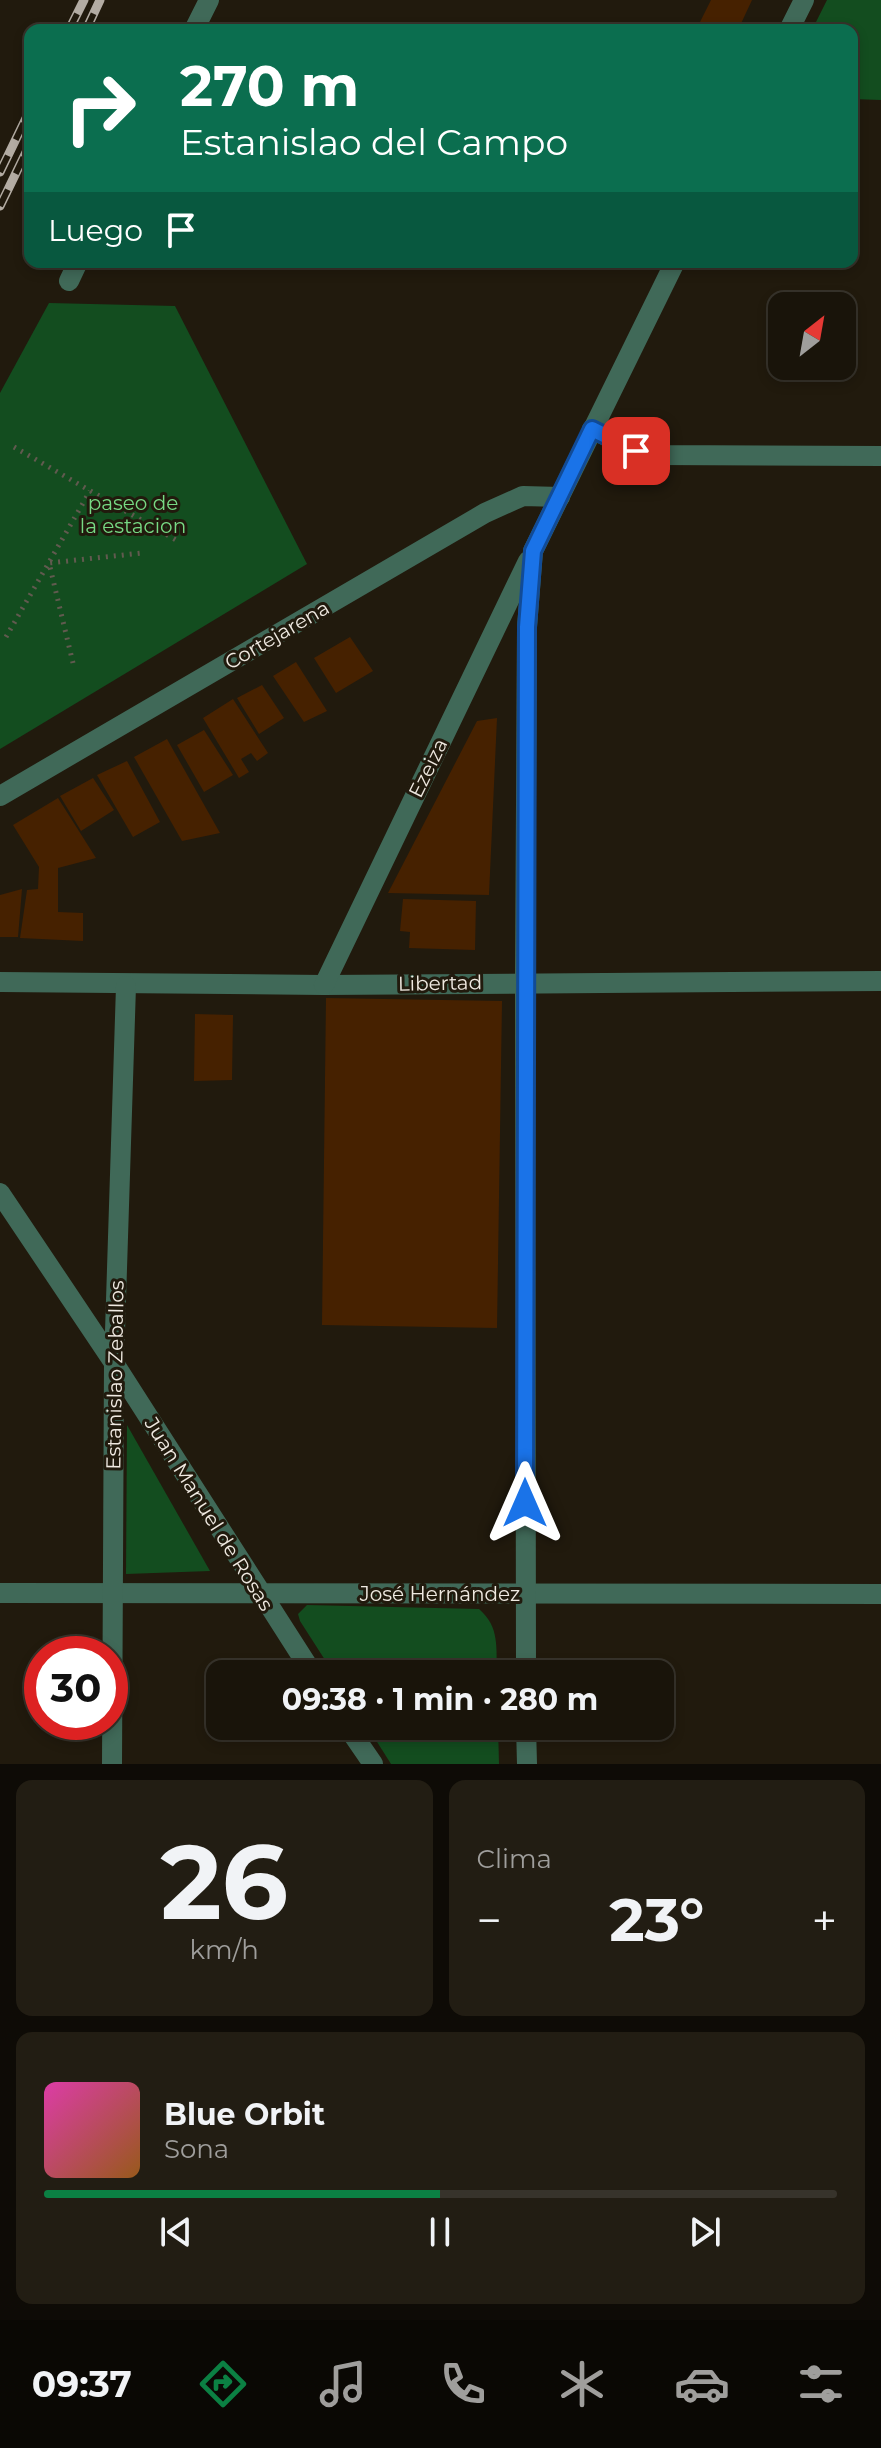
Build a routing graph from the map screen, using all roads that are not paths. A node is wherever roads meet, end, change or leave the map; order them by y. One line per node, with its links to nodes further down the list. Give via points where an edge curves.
1 (209, 0): 3 (street)
2 (804, 0): 4 (street)
3 (197, 24)
4 (792, 24)
5 (75, 268): 7 (street)
6 (672, 268): 8 (street, Ezeiza)
7 (69, 281)
8 (592, 429): 9 (street, via 655,455); 10 (street, Ezeiza)
9 (881, 456)
10 (560, 497): 11 (street, Ezeiza); 12 (street, Cortejarena, via 523,496 485,513)
11 (533, 551): 13 (street, via 527,627); 16 (street, Ezeiza)
12 (0, 796)
13 (525, 981): 14 (street, Libertad); 16 (street, Libertad); 24 (street)
14 (881, 981)
15 (0, 982): 17 (street, Libertad)
16 (324, 985): 17 (street, Libertad)
17 (126, 986): 19 (street, Estanislao Zeballos)
18 (0, 1193): 19 (street, Juan Manuel de Rosas)
19 (114, 1363): 21 (street, Estanislao Zeballos); 22 (street, Juan Manuel de Rosas)
20 (0, 1593): 21 (street, José Hernández)
21 (111, 1593): 22 (street, José Hernández); 29 (street, Estanislao Zeballos)
22 (258, 1593): 24 (street, José Hernández); 25 (street, Juan Manuel de Rosas)
23 (881, 1594): 24 (street, José Hernández)
24 (526, 1595): 26 (street)
25 (303, 1660)
26 (526, 1660)
27 (357, 1740): 30 (street)
28 (526, 1740): 31 (street)
29 (112, 1764)
30 (373, 1764)
31 (527, 1764)

